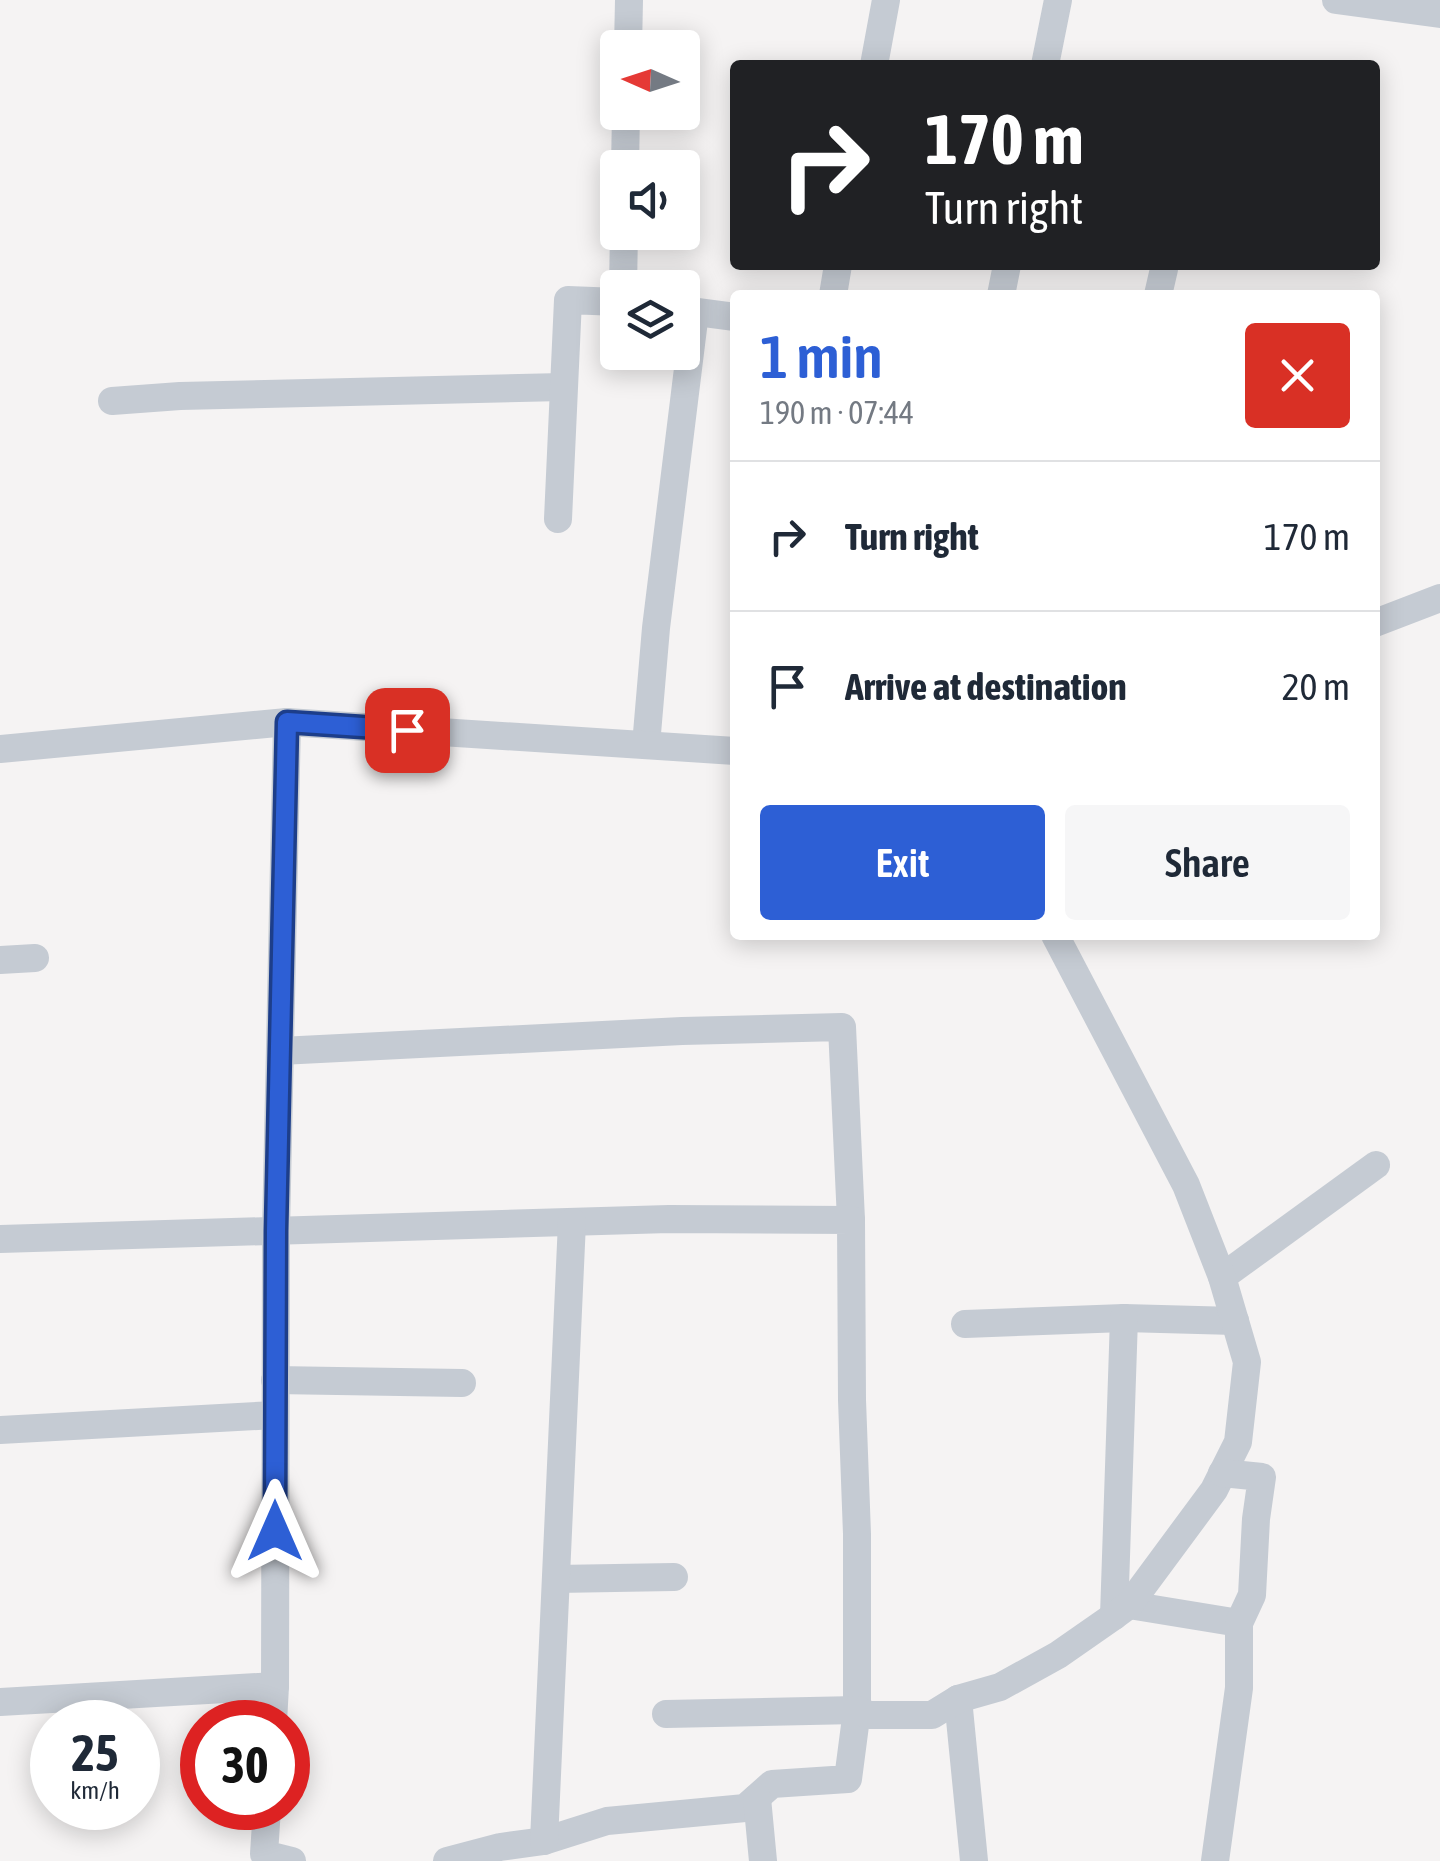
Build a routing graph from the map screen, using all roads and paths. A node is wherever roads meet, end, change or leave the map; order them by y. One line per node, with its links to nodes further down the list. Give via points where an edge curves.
1 (629, 0): 6 (street)
2 (886, 0): 7 (street)
3 (1058, 0): 8 (street)
4 (1336, 0): 5 (street)
5 (1440, 14)
6 (628, 30)
7 (875, 60)
8 (1047, 60)
9 (600, 301): 13 (street, via 568,300)
10 (700, 312): 11 (street)
11 (730, 316)
12 (683, 370): 19 (street)
13 (564, 388): 14 (street); 15 (street)
14 (112, 400)
15 (558, 519)
16 (1440, 598): 17 (street)
17 (1380, 621)
18 (287, 722): 19 (street); 20 (street); 25 (street)
19 (646, 746): 21 (street)
20 (0, 750)
21 (730, 751)
22 (1059, 940): 31 (street, via 1186,1185)
23 (36, 958): 24 (street)
24 (0, 960)
25 (280, 1051): 27 (street, via 842,1027); 29 (street)
26 (1376, 1165): 31 (street)
27 (852, 1220): 28 (street); 48 (street)
28 (572, 1222): 29 (street); 41 (street)
29 (276, 1231): 30 (street); 35 (street)
30 (0, 1239)
31 (1222, 1277): 33 (street)
32 (1124, 1318): 33 (street); 34 (street); 42 (street)
33 (1235, 1322): 39 (street, via 1247,1362 1238,1442)
34 (965, 1324)
35 (275, 1380): 36 (street); 37 (street)
36 (462, 1383)
37 (275, 1415): 38 (street); 44 (street)
38 (0, 1430)
39 (1222, 1473): 42 (street); 43 (street, via 1262,1477 1252,1596)
40 (674, 1576): 41 (street)
41 (556, 1580): 52 (street)
42 (1122, 1611): 43 (street); 45 (street, via 1058,1655 1000,1686)
43 (1239, 1622): 58 (street, via 1239,1688)
44 (275, 1686): 46 (street); 47 (street)
45 (958, 1699): 48 (street, via 932,1715); 57 (street)
46 (274, 1700)
47 (0, 1702)
48 (857, 1710): 49 (street); 50 (street, via 848,1779 772,1784)
49 (666, 1714)
50 (757, 1798): 52 (street, via 745,1808 607,1821); 56 (street)
51 (266, 1830): 54 (street, via 264,1854)
52 (544, 1840): 53 (street)
53 (500, 1854): 55 (street)
54 (292, 1861)
55 (448, 1861)
56 (763, 1861)
57 (974, 1861)
58 (1215, 1861)

